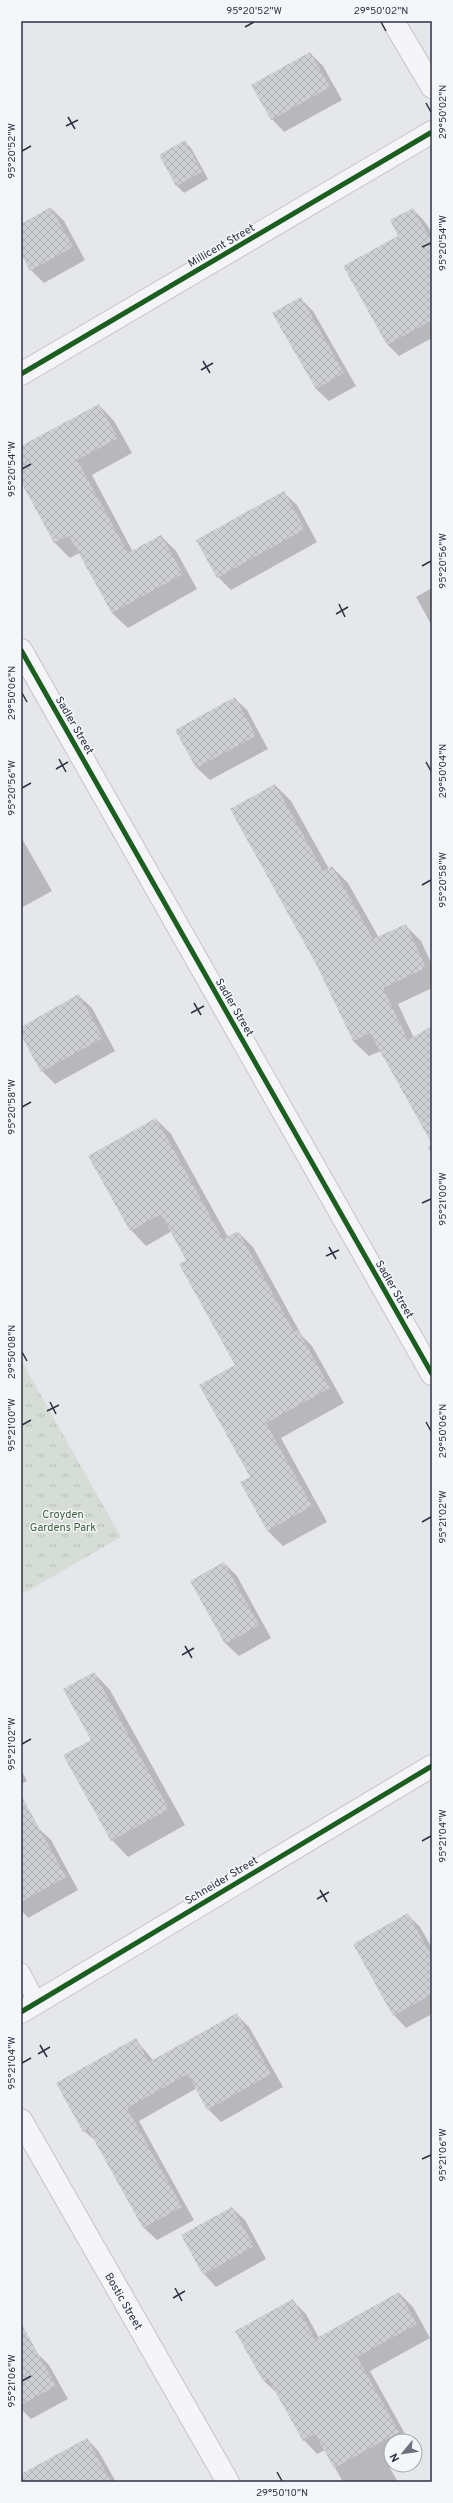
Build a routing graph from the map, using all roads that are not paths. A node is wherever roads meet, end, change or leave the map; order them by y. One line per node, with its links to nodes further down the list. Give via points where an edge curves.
1 (392, 21): 2 (street)
2 (432, 87)
3 (432, 132): 4 (street, Millicent Street)
4 (21, 374)
5 (21, 650): 6 (street, Sadler Street)
6 (432, 1374)
7 (432, 1766): 9 (street, Schneider Street)
8 (21, 1972): 9 (lane)
9 (29, 2007)
10 (21, 2120): 11 (street, Bostic Street)
11 (228, 2482)

